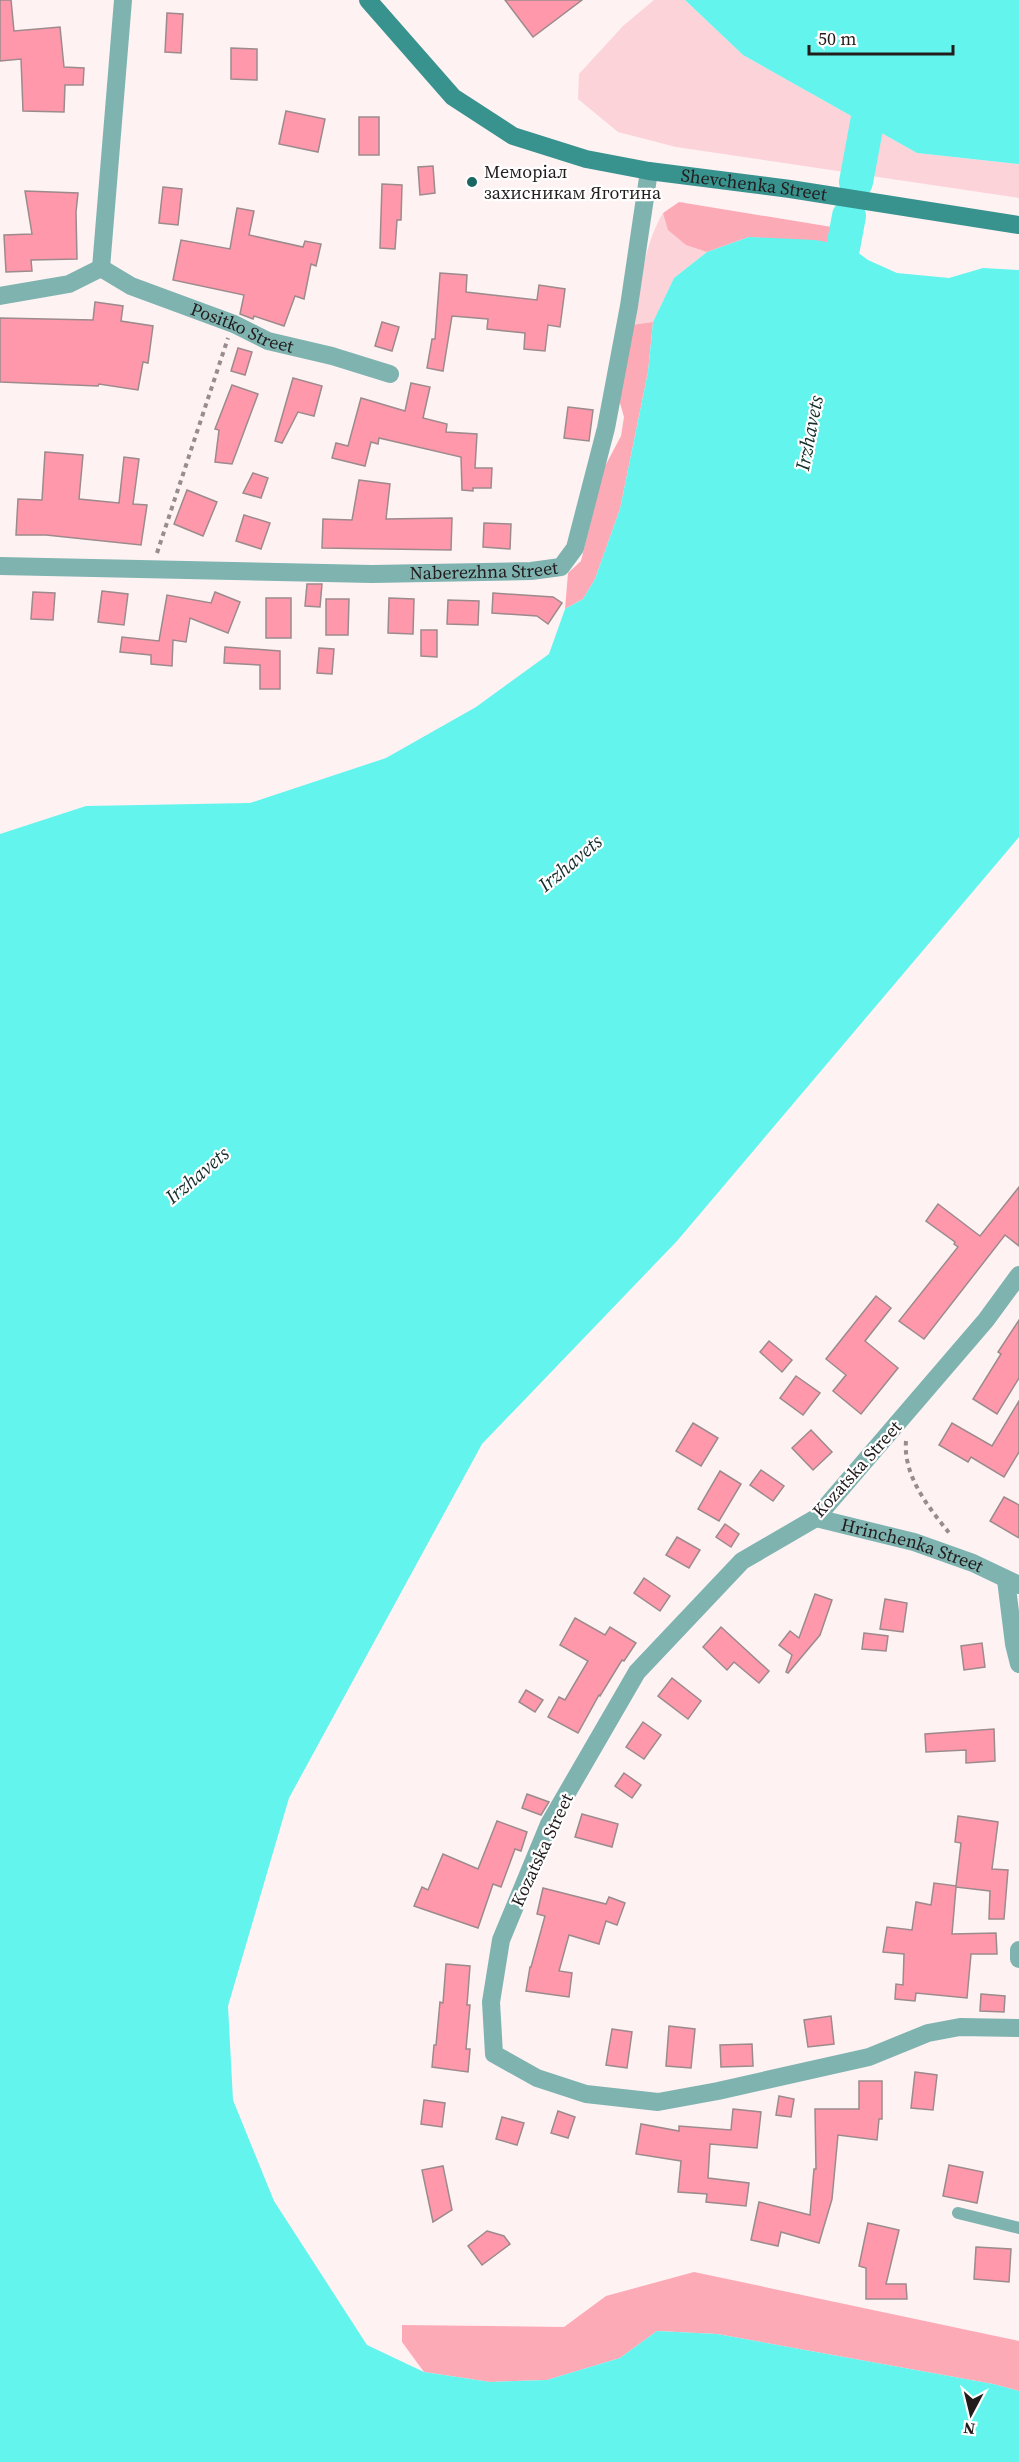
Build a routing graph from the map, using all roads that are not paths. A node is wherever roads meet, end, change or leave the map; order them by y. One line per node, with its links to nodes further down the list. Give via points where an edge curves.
1 (123, 0): 5 (street)
2 (368, 0): 3 (street, Shevchenka Street, via 453,97 513,136 586,159)
3 (648, 171): 4 (street, Shevchenka Street); 8 (street, Naberezhna Street, via 629,306 606,428 575,548 561,567 372,574)
4 (1019, 225)
5 (101, 268): 6 (street, via 69,284); 7 (street, Positko Street, via 130,286 234,324 268,341)
6 (0, 296)
7 (390, 374)
8 (0, 566)
9 (1019, 1275): 10 (street, Kozatska Street, via 986,1320)
10 (816, 1518): 11 (street, Hrinchenka Street, via 914,1542); 15 (street, Kozatska Street, via 742,1561 637,1672 549,1824 501,1940 491,2002 495,2054 537,2078 586,2094 658,2102 870,2057 928,2033 960,2027)
11 (1012, 1582): 12 (street, Hrinchenka Street)
12 (1019, 1664)
13 (1019, 1950): 14 (street)
14 (1019, 1959)
15 (1019, 2028)
16 (958, 2213): 17 (lane)
17 (1019, 2228)

